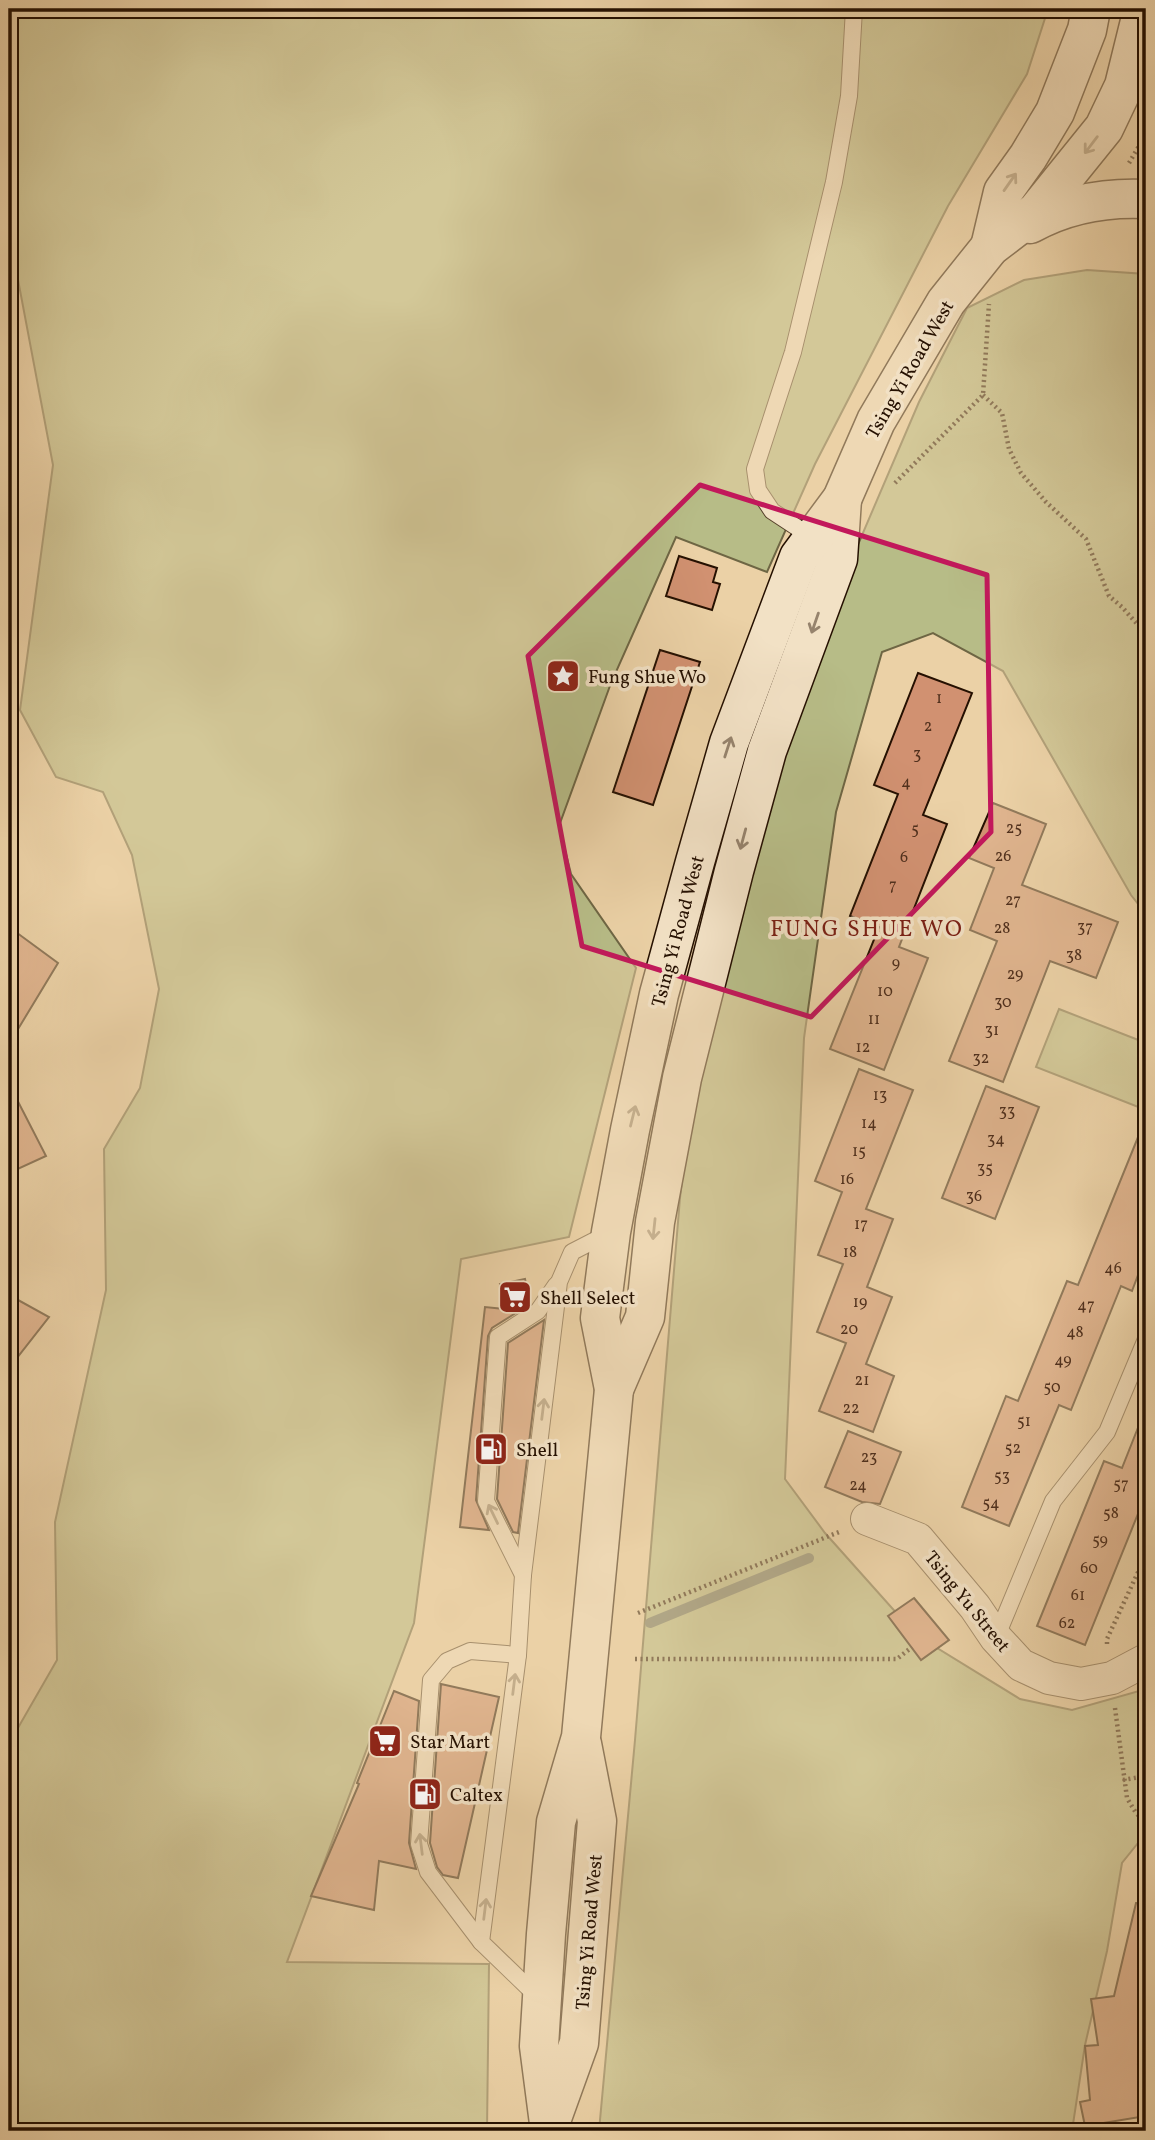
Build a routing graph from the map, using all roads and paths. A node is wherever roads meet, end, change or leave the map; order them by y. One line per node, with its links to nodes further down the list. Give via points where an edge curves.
1 (854, 9): 13 (lane, via 849,96 834,181 793,352 755,469 758,490 772,511)
2 (1143, 9): 4 (main road, Tsing Yi Road West)
3 (1089, 19): 4 (main road); 5 (main road, Tsing Yi Road West)
4 (1141, 51): 6 (main road, Tsing Yi Road West)
5 (1075, 65): 6 (main road); 8 (main road, Tsing Yi Road West, one-way to 5, via 1003,192 1055,112)
6 (1135, 93): 8 (main road, Tsing Yi Road West, one-way to 8, via 1037,211)
7 (1146, 200): 8 (main road, via 1121,198 1049,213)
8 (990, 247): 12 (main road, Tsing Yi Road West, via 946,302 890,397)
9 (990, 300): 10 (path)
10 (983, 395): 11 (path); 14 (path, via 1002,413 1009,449 1021,473 1086,539 1109,596)
11 (895, 483)
12 (842, 499): 13 (main road, Tsing Yi Road West); 18 (main road, Tsing Yi Road West, one-way to 18, via 838,559 767,751 734,871 670,1132 645,1317)
13 (813, 538): 15 (main road, Tsing Yi Road West, one-way to 13, via 659,993 729,743 799,557)
14 (1146, 634)
15 (611, 1232): 16 (lane, via 572,1252); 18 (main road, Tsing Yi Road West, via 600,1318)
16 (559, 1282): 20 (lane, one-way to 16); 20 (lane, one-way to 16, via 486,1500 498,1337 538,1311)
17 (1146, 1339): 22 (lane, via 1107,1433 1053,1501)
18 (614, 1389): 27 (main road, Tsing Yi Road West)
19 (855, 1525): 21 (path); 22 (street, Tsing Yu Street, via 918,1539)
20 (523, 1575): 24 (lane)
21 (638, 1613)
22 (996, 1638): 26 (street, Tsing Yu Street, via 1021,1665 1049,1678 1081,1684 1112,1678)
23 (912, 1647): 25 (path, via 897,1659)
24 (517, 1655): 30 (lane, one-way to 24); 30 (lane, one-way to 24, via 428,1872 419,1844 431,1680 447,1661 470,1651)
25 (635, 1659)
26 (1146, 1660)
27 (581, 1737): 31 (main road, Tsing Yi Road West, via 556,1822); 32 (main road, Tsing Yi Road West, via 597,1821 594,1863 579,2043)
28 (1146, 1776): 29 (path)
29 (1123, 1780)
30 (481, 1942): 31 (lane)
31 (542, 2001): 32 (main road, Tsing Yi Road West, via 540,2046)
32 (550, 2127)

